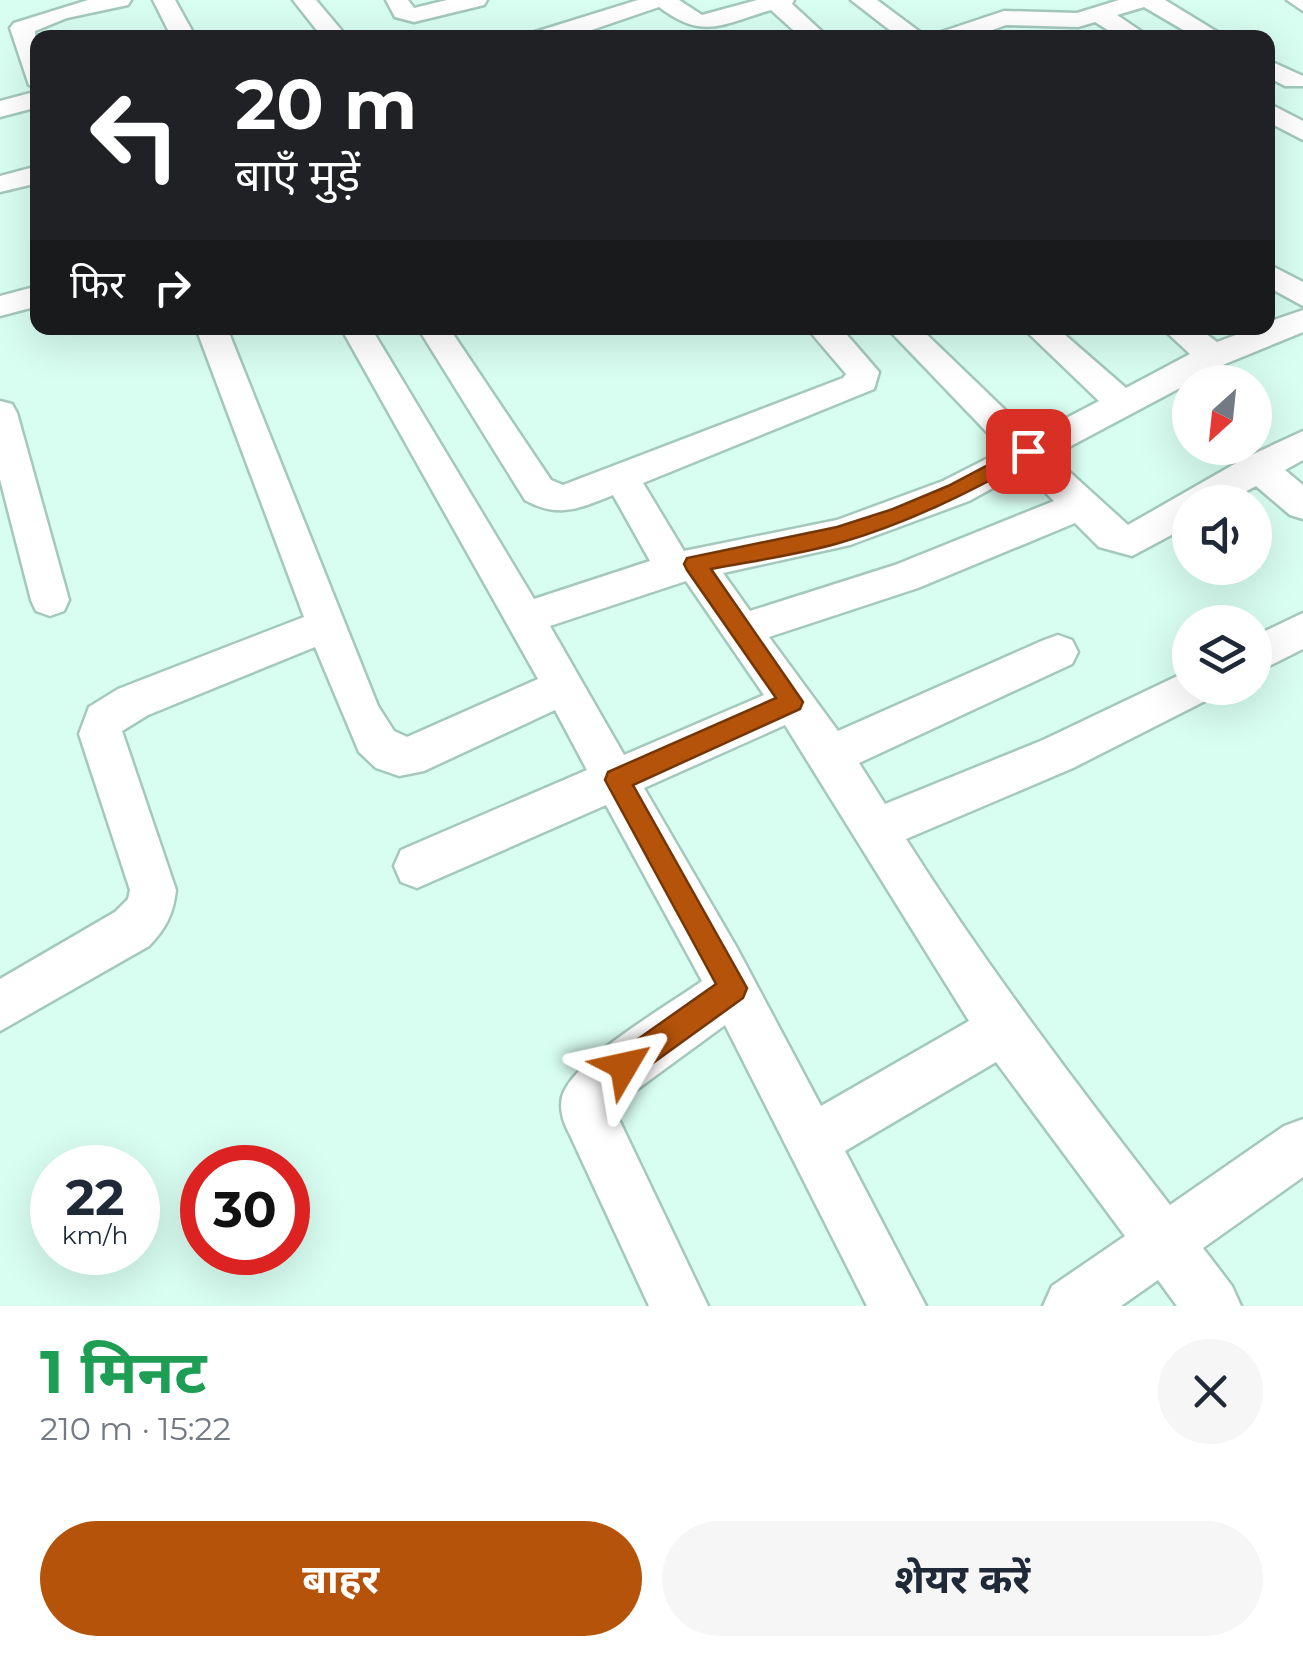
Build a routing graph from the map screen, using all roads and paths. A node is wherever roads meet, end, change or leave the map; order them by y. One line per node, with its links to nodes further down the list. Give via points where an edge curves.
1 (120, 0): 15 (street)
2 (164, 0): 17 (street)
3 (304, 0): 18 (street)
4 (396, 0): 10 (street, via 407,14)
5 (476, 0): 10 (street)
6 (660, 0): 9 (street, via 702,22); 16 (street)
7 (862, 0): 20 (street)
8 (1145, 0): 13 (street); 24 (street)
9 (778, 1): 19 (street)
10 (448, 3)
11 (959, 8): 14 (street)
12 (0, 14): 15 (street, via 22,11)
13 (1098, 14): 14 (street, via 1056,22); 23 (street)
14 (984, 22): 21 (street); 22 (street)
15 (29, 23): 25 (street, via 21,34)
16 (587, 25)
17 (180, 30)
18 (329, 30)
19 (809, 30)
20 (905, 30)
21 (965, 30)
22 (997, 30)
23 (1125, 30)
24 (1200, 30)
25 (30, 58)
26 (1275, 70): 27 (street)
27 (1294, 81)
28 (30, 101): 29 (street)
29 (0, 108)
30 (1275, 115): 31 (street)
31 (1301, 130): 32 (street)
32 (1275, 137)
33 (30, 176): 34 (street)
34 (0, 184)
35 (1275, 278): 36 (street)
36 (1303, 296)
37 (30, 298): 38 (street)
38 (0, 306)
39 (1303, 320): 40 (street)
40 (1275, 331)
41 (215, 335): 65 (street)
42 (436, 335): 57 (street, via 538,490 565,499)
43 (830, 335): 51 (street)
44 (900, 335): 51 (street)
45 (909, 335): 55 (street)
46 (1046, 335): 52 (street)
47 (1186, 335): 50 (street)
48 (1266, 335): 50 (street)
49 (363, 338): 64 (street)
50 (1214, 356): 52 (street)
51 (851, 358): 57 (street, via 863,372 855,386)
52 (1121, 402): 55 (street)
53 (0, 412): 63 (street)
54 (1303, 444): 56 (street)
55 (1028, 451): 59 (street); 62 (street, via 900,514 837,535)
56 (1256, 467): 58 (street); 60 (street)
57 (622, 478): 62 (street)
58 (1226, 485)
59 (1082, 505): 61 (street, via 1126,543); 66 (street, via 905,577)
60 (1303, 505)
61 (1172, 517)
62 (684, 566): 64 (street); 66 (street)
63 (50, 600)
64 (526, 618): 70 (street)
65 (327, 625): 70 (street, via 361,714 381,750 394,758); 78 (street, via 133,702 104,720 100,734 153,890 150,910 132,929)
66 (741, 630): 72 (street)
67 (1303, 630): 68 (street)
68 (1272, 647)
69 (1058, 652): 73 (street)
70 (563, 688): 74 (street)
71 (1172, 697): 75 (street, via 1058,754)
72 (792, 702): 73 (street); 74 (street)
73 (830, 755): 75 (street)
74 (617, 780): 76 (street); 77 (street)
75 (875, 830): 79 (street)
76 (417, 866)
77 (733, 988): 80 (street); 84 (street, via 597,1086 587,1100 588,1118)
78 (0, 1006)
79 (1004, 1029): 80 (street); 82 (street)
80 (814, 1140): 85 (street)
81 (1303, 1145): 82 (street)
82 (1165, 1240): 83 (street); 86 (street)
83 (1094, 1300)
84 (678, 1306)
85 (897, 1306)
86 (1212, 1306)

